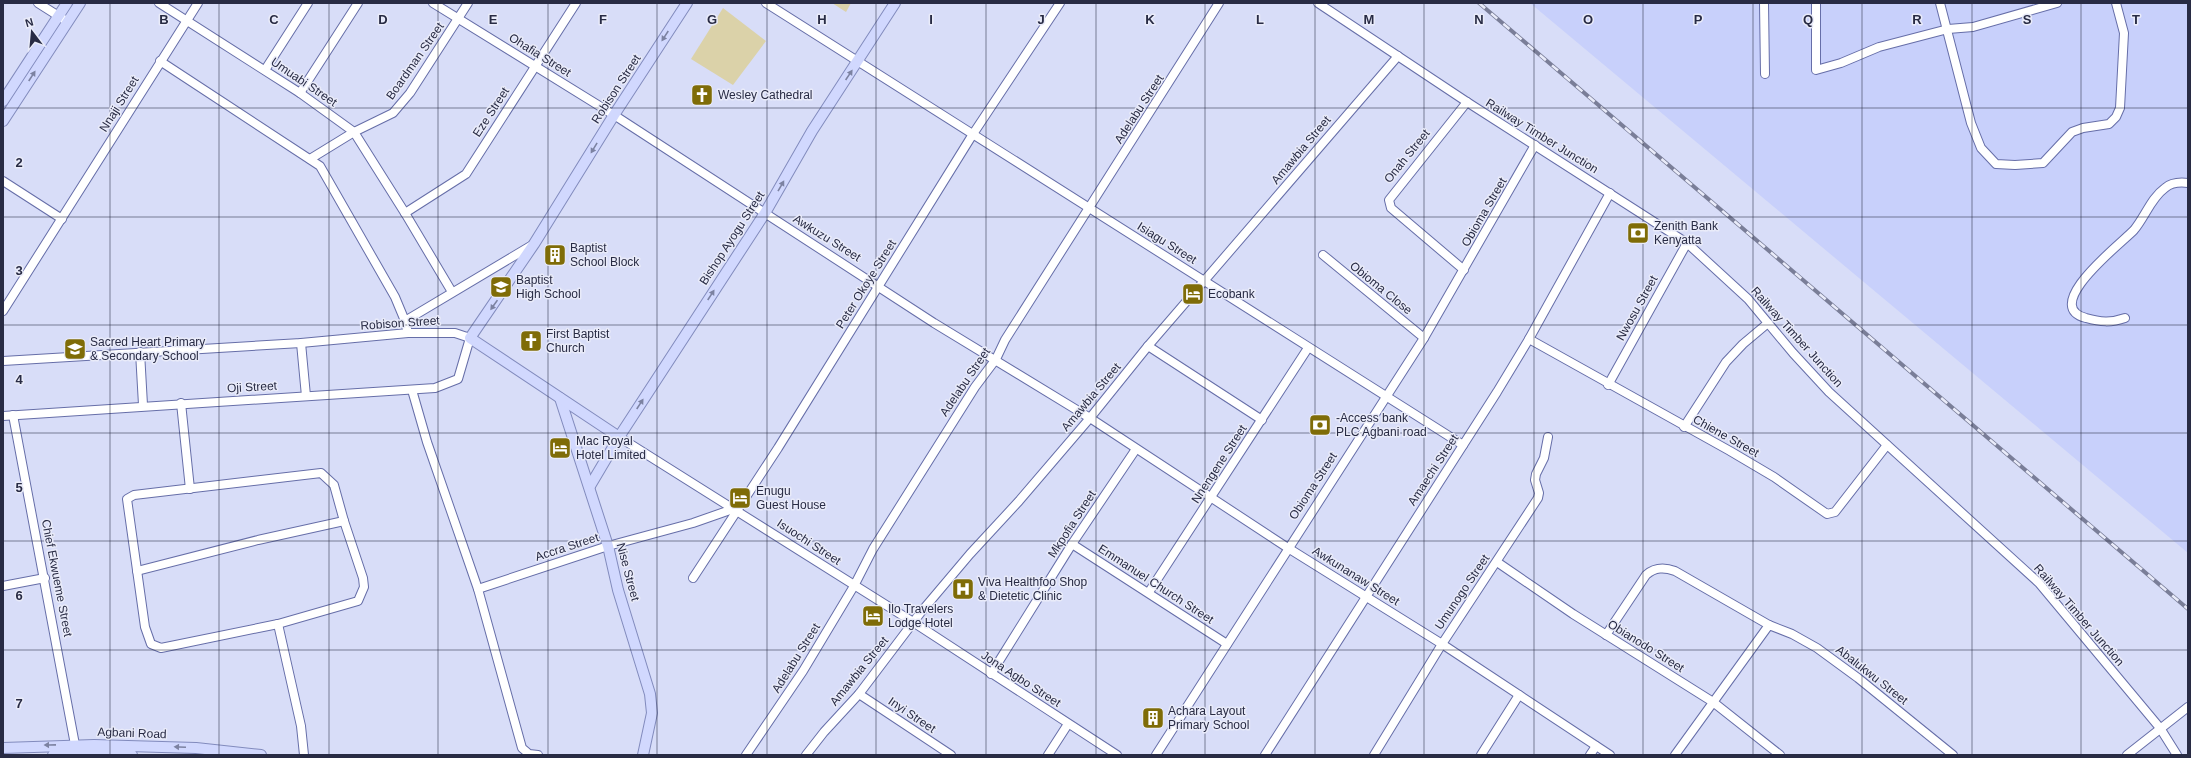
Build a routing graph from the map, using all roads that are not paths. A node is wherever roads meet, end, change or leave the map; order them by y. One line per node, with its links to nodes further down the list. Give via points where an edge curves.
1 (38, 3): 22 (street)
2 (67, 3): 22 (main road)
3 (80, 3): 25 (main road)
4 (159, 3): 24 (street, Umuabi Street)
5 (198, 3): 24 (street, Nnaji Street)
6 (308, 3): 31 (street)
7 (358, 3): 33 (street)
8 (433, 3): 23 (street, Ohafia Street)
9 (468, 3): 23 (street, Boardman Street)
10 (576, 3): 30 (street, Eze Street)
11 (687, 3): 37 (main road, Robison Street, one-way to 37)
12 (766, 3): 29 (street, Isiagu Street)
13 (895, 3): 29 (main road, Bishop Ayogu Street)
14 (1060, 3): 40 (street, Peter Okoye Street)
15 (1219, 3): 46 (street, Adelabu Street)
16 (1318, 3): 27 (street, Railway Timber Junction)
17 (1764, 3): 32 (street)
18 (1816, 3): 26 (street, via 1816,70 1842,64 1879,47)
19 (1940, 3): 26 (street)
20 (2057, 3): 26 (street, via 1974,27)
21 (2116, 3): 26 (street, via 2124,33 2120,108 2109,124 2072,132 2043,163 1996,164 1981,148 1971,123)
22 (58, 16): 25 (street); 34 (main road)
23 (458, 19): 30 (street, Ohafia Street); 39 (street, Boardman Street, via 396,110 384,119)
24 (187, 20): 28 (street, Nnaji Street); 31 (street, Umuabi Street)
25 (68, 22): 35 (main road, one-way to 25)
26 (1948, 29)
27 (1398, 56): 36 (street, Railway Timber Junction); 54 (street, Amawbia Street)
28 (160, 61): 42 (street); 49 (street, Nnaji Street)
29 (857, 62): 40 (street, Isiagu Street); 48 (main road, Bishop Ayogu Street, one-way to 29, via 812,131)
30 (535, 66): 37 (street, Ohafia Street); 47 (street, Eze Street, via 466,174)
31 (265, 70): 33 (street, Umuabi Street)
32 (1765, 74)
33 (300, 93): 39 (street, Umuabi Street)
34 (4, 95): 35 (street)
35 (17, 100): 38 (main road)
36 (1467, 102): 41 (street, Railway Timber Junction); 53 (street, Onah Street, via 1388,200 1391,208)
37 (614, 115): 48 (street, Awkuzu Street); 51 (main road, Robison Street, one-way to 51)
38 (3, 121)
39 (354, 132): 42 (street, Boardman Street); 47 (street, Umuabi Street)
40 (974, 134): 46 (street, Isiagu Street); 55 (street, Peter Okoye Street)
41 (1535, 145): 45 (street, Railway Timber Junction); 53 (street, Obioma Street)
42 (310, 159): 59 (street, via 325,172 395,297)
43 (3, 181): 49 (street)
44 (2188, 183): 58 (street, via 2176,182 2165,187 2156,196 2134,230 2094,267 2079,284 2073,296 2073,306 2083,318 2099,322)
45 (1610, 193): 50 (street, Railway Timber Junction); 64 (street, Amaechi Street)
46 (1089, 209): 54 (street, Isiagu Street); 69 (street, Adelabu Street, via 1005,340)
47 (405, 213): 56 (street, Umuabi Street)
48 (765, 213): 55 (street, Awkuzu Street); 83 (main road, Bishop Ayogu Street, one-way to 48)
49 (62, 219): 57 (street, Nnaji Street)
50 (1687, 243): 60 (street, Railway Timber Junction, via 1748,299); 71 (street, Nwosu Street)
51 (534, 244): 56 (street); 62 (main road, Robison Street, one-way to 62)
52 (1323, 256): 63 (street, Obioma Close)
53 (1464, 270): 63 (street, Obioma Street)
54 (1205, 281): 66 (street, Amawbia Street); 67 (street, Isiagu Street)
55 (879, 286): 69 (street, Awkuzu Street, via 934,323); 91 (street, Peter Okoye Street)
56 (452, 292): 59 (street)
57 (3, 311)
58 (2125, 318)
59 (405, 320): 61 (street)
60 (1768, 323): 82 (street, via 1726,362); 86 (street, Railway Timber Junction, via 1829,392)
61 (408, 333): 62 (street, Robison Street, via 455,333); 65 (street, Robison Street)
62 (470, 338): 72 (street, Oji Street, via 458,379 435,388); 75 (main road, Isuochi Street)
63 (1424, 338): 74 (street, Obioma Street)
64 (1529, 339): 71 (street, Chiene Street); 85 (street, Amaechi Street)
65 (301, 343): 68 (street, Robison Street); 73 (street)
66 (1148, 346): 80 (street, Amawbia Street); 81 (street)
67 (1308, 348): 74 (street, Isiagu Street); 81 (street, Nnengene Street)
68 (140, 352): 70 (street, Robison Street); 77 (street)
69 (996, 359): 80 (street, Awkuzu Street); 101 (street, Adelabu Street, via 975,387 873,548)
70 (3, 361)
71 (1608, 385): 82 (street, Chiene Street)
72 (412, 390): 73 (street, Oji Street); 102 (street, via 427,442)
73 (306, 396): 76 (street, Oji Street)
74 (1386, 396): 85 (street, Isiagu Street); 95 (street, Obioma Street)
75 (560, 398): 83 (main road, Isuochi Street); 88 (main road, Nise Street)
76 (181, 403): 77 (street, Oji Street); 89 (street)
77 (143, 405): 78 (street, Oji Street)
78 (14, 415): 79 (street, Oji Street); 98 (street, Chief Ekwueme Street)
79 (3, 416)
80 (1090, 418): 87 (street, Awkunanaw Street); 105 (street, Amawbia Street)
81 (1262, 420): 90 (street, Nnengene Street)
82 (1684, 426): 86 (street, Chiene Street, via 1774,477 1827,514 1835,512)
83 (619, 437): 88 (main road, Bishop Ayogu Street); 91 (street, Isuochi Street)
84 (1548, 437): 96 (street, Umunogo Street, via 1544,458 1535,480 1538,498)
85 (1463, 445): 104 (street, Amaechi Street)
86 (1887, 445): 117 (street, Railway Timber Junction, via 2039,583)
87 (1136, 449): 90 (street, Awkunanaw Street); 93 (street, Mkpofia Street)
88 (590, 486): 94 (main road, Nise Street)
89 (190, 490): 92 (street, via 321,473 334,485); 97 (street, via 134,495 127,499)
90 (1212, 498): 95 (street, Awkunanaw Street); 103 (street, Nnengene Street)
91 (735, 510): 94 (street, Accra Street); 99 (street, Peter Okoye Street); 101 (street, Isuochi Street)
92 (344, 522): 97 (street, via 258,540); 106 (street, via 363,578 364,587 358,601)
93 (1072, 544): 103 (street, Emmanuel Church Street); 111 (street, Mkpofia Street)
94 (608, 546): 102 (street, Accra Street); 126 (main road, Nise Street, via 618,590 652,703)
95 (1288, 548): 104 (street, Awkunanaw Street); 109 (street, Obioma Street)
96 (1497, 562): 108 (street, Obianodo Street); 110 (street, Umunogo Street)
97 (137, 571): 106 (street, via 145,628 151,644 161,648)
98 (45, 578): 100 (street); 120 (street, Chief Ekwueme Street)
99 (693, 578)
100 (3, 586)
101 (854, 586): 105 (street, Isuochi Street); 127 (street, Adelabu Street, via 803,671)
102 (478, 588): 125 (street, via 522,748 529,754)
103 (1149, 592): 109 (street, Emmanuel Church Street)
104 (1365, 596): 110 (street, Awkunanaw Street); 133 (street, Amaechi Street)
105 (913, 622): 111 (street, Jona Agbo Street); 112 (street, Amawbia Street)
106 (278, 624): 124 (street, via 301,726)
107 (1769, 625): 108 (street, Abalukwu Street, via 1675,571 1661,568 1646,575); 114 (street); 140 (street, Abalukwu Street, via 1817,648)
108 (1606, 635): 114 (street, Obianodo Street)
109 (1227, 644): 132 (street, Obioma Street)
110 (1442, 644): 113 (street, Awkunanaw Street); 134 (street, Umunogo Street)
111 (991, 674): 116 (street, Jona Agbo Street)
112 (859, 694): 128 (street, Amawbia Street); 129 (street, Inyi Street)
113 (1519, 695): 118 (street, Awkunanaw Street); 135 (street)
114 (1713, 702): 138 (street); 139 (street, Obianodo Street)
115 (2188, 707): 117 (street)
116 (1068, 724): 130 (street); 131 (street, Jona Agbo Street)
117 (2160, 728): 141 (street); 142 (street, Railway Timber Junction)
118 (1596, 746): 136 (street); 137 (street, Awkunanaw Street)
119 (3, 748): 120 (main road, Agbani Road, one-way to 119)
120 (76, 751): 121 (main road, Agbani Road); 122 (main road, Agbani Road); 123 (main road, Agbani Road, one-way to 120, via 196,748)
121 (53, 755)
122 (132, 755)
123 (261, 755)
124 (304, 755)
125 (538, 755)
126 (643, 755)
127 (746, 755)
128 (806, 755)
129 (951, 755)
130 (1048, 755)
131 (1117, 755)
132 (1156, 755)
133 (1265, 755)
134 (1374, 755)
135 (1481, 755)
136 (1590, 755)
137 (1610, 755)
138 (1675, 755)
139 (1780, 755)
140 (1953, 755)
141 (2127, 755)
142 (2177, 755)

